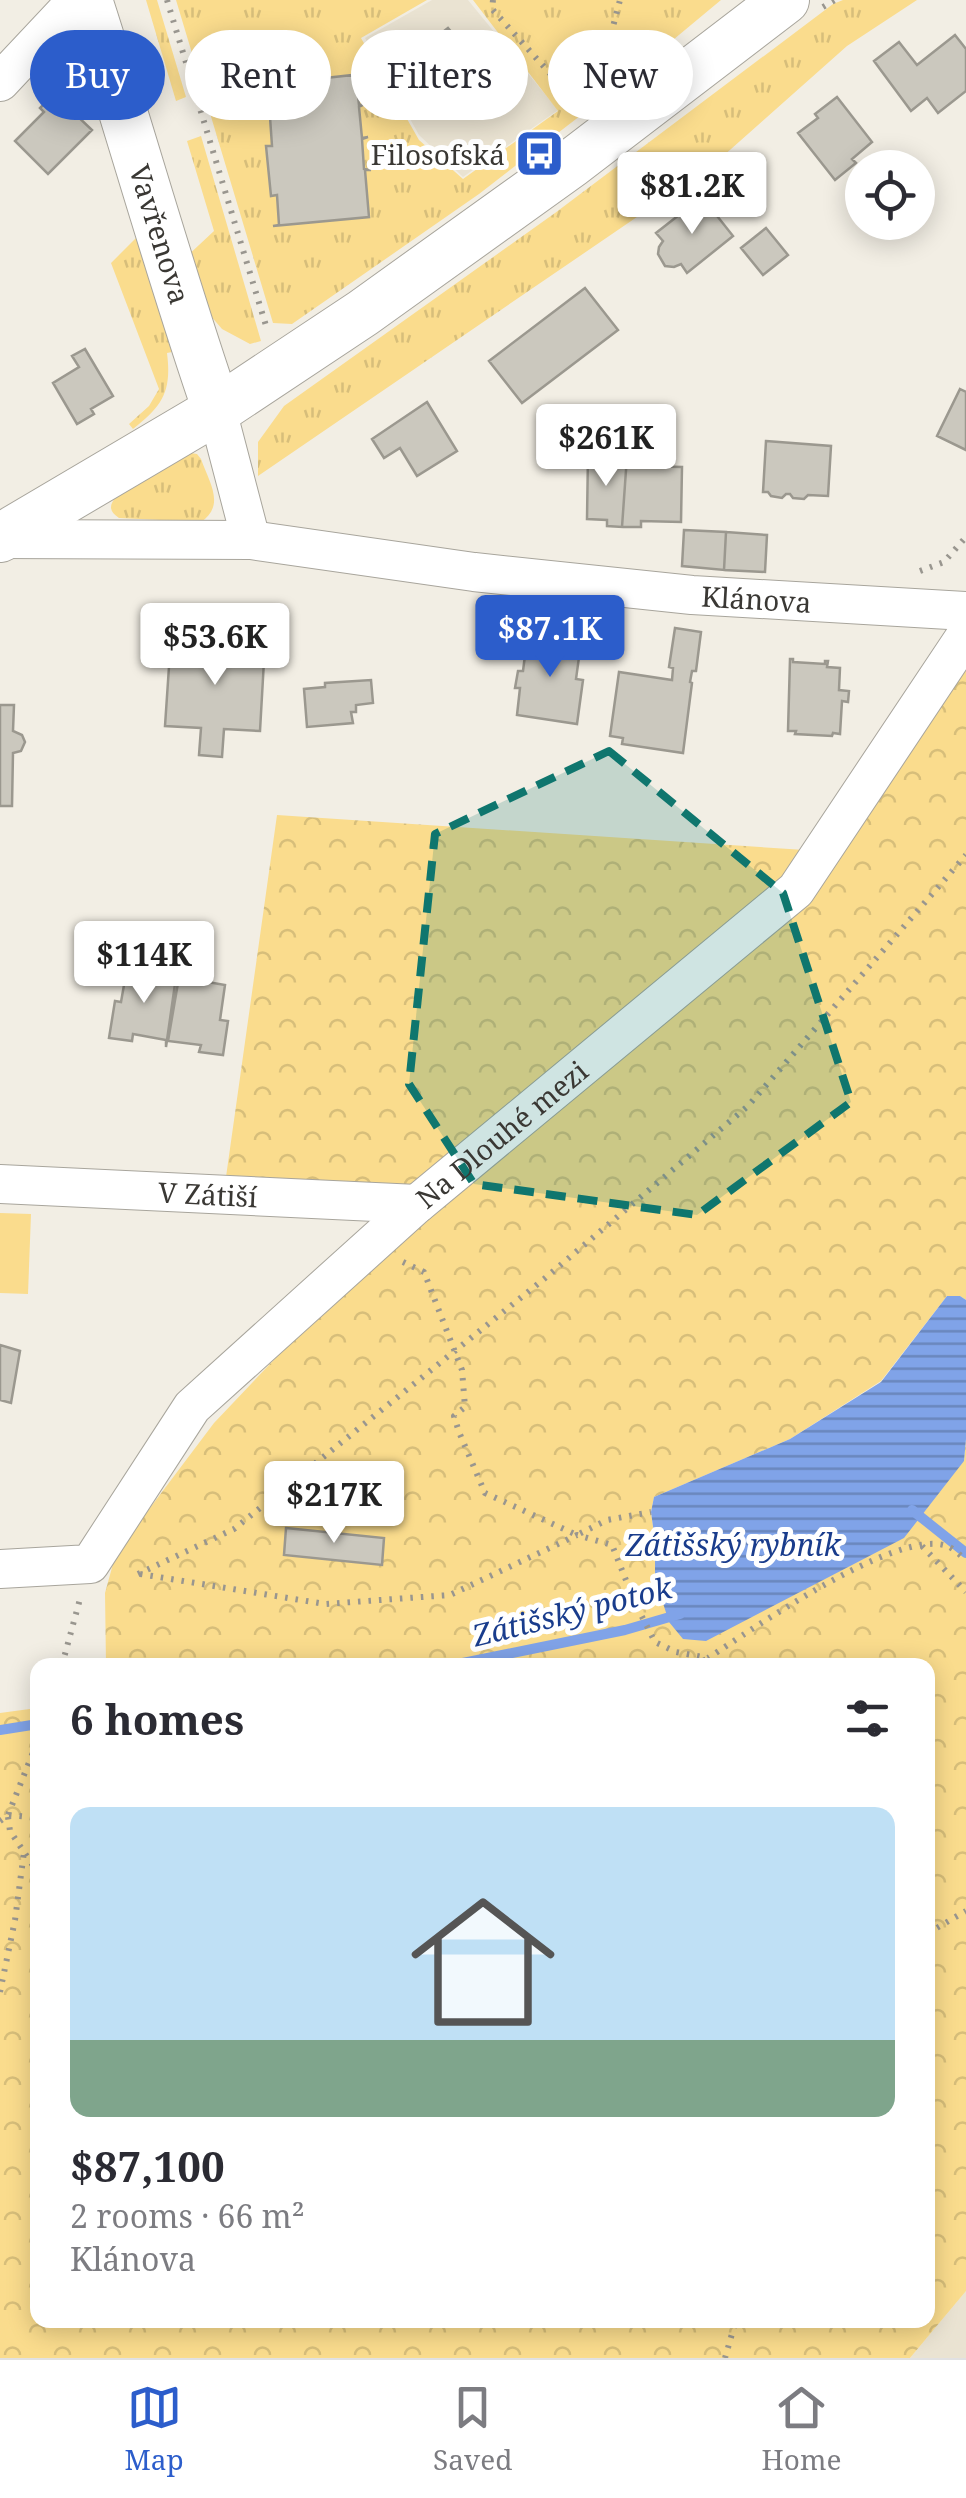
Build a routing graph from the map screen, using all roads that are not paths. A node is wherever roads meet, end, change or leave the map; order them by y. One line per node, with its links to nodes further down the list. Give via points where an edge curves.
1 (78, 0): 4 (street)
2 (88, 0): 5 (street, Vavřenova)
3 (777, 2): 5 (street, via 572,163)
4 (0, 82)
5 (216, 410): 6 (street, Klánova); 7 (street)
6 (0, 538): 7 (street, Klánova)
7 (251, 540): 8 (street, Klánova, via 692,595)
8 (966, 611)
9 (966, 635): 11 (street, Na Dlouhé mezi, via 796,890)
10 (0, 1184): 11 (street, V Zátiší)
11 (417, 1204): 12 (street, Na Dlouhé mezi, via 192,1408 90,1564)
12 (0, 1569)

